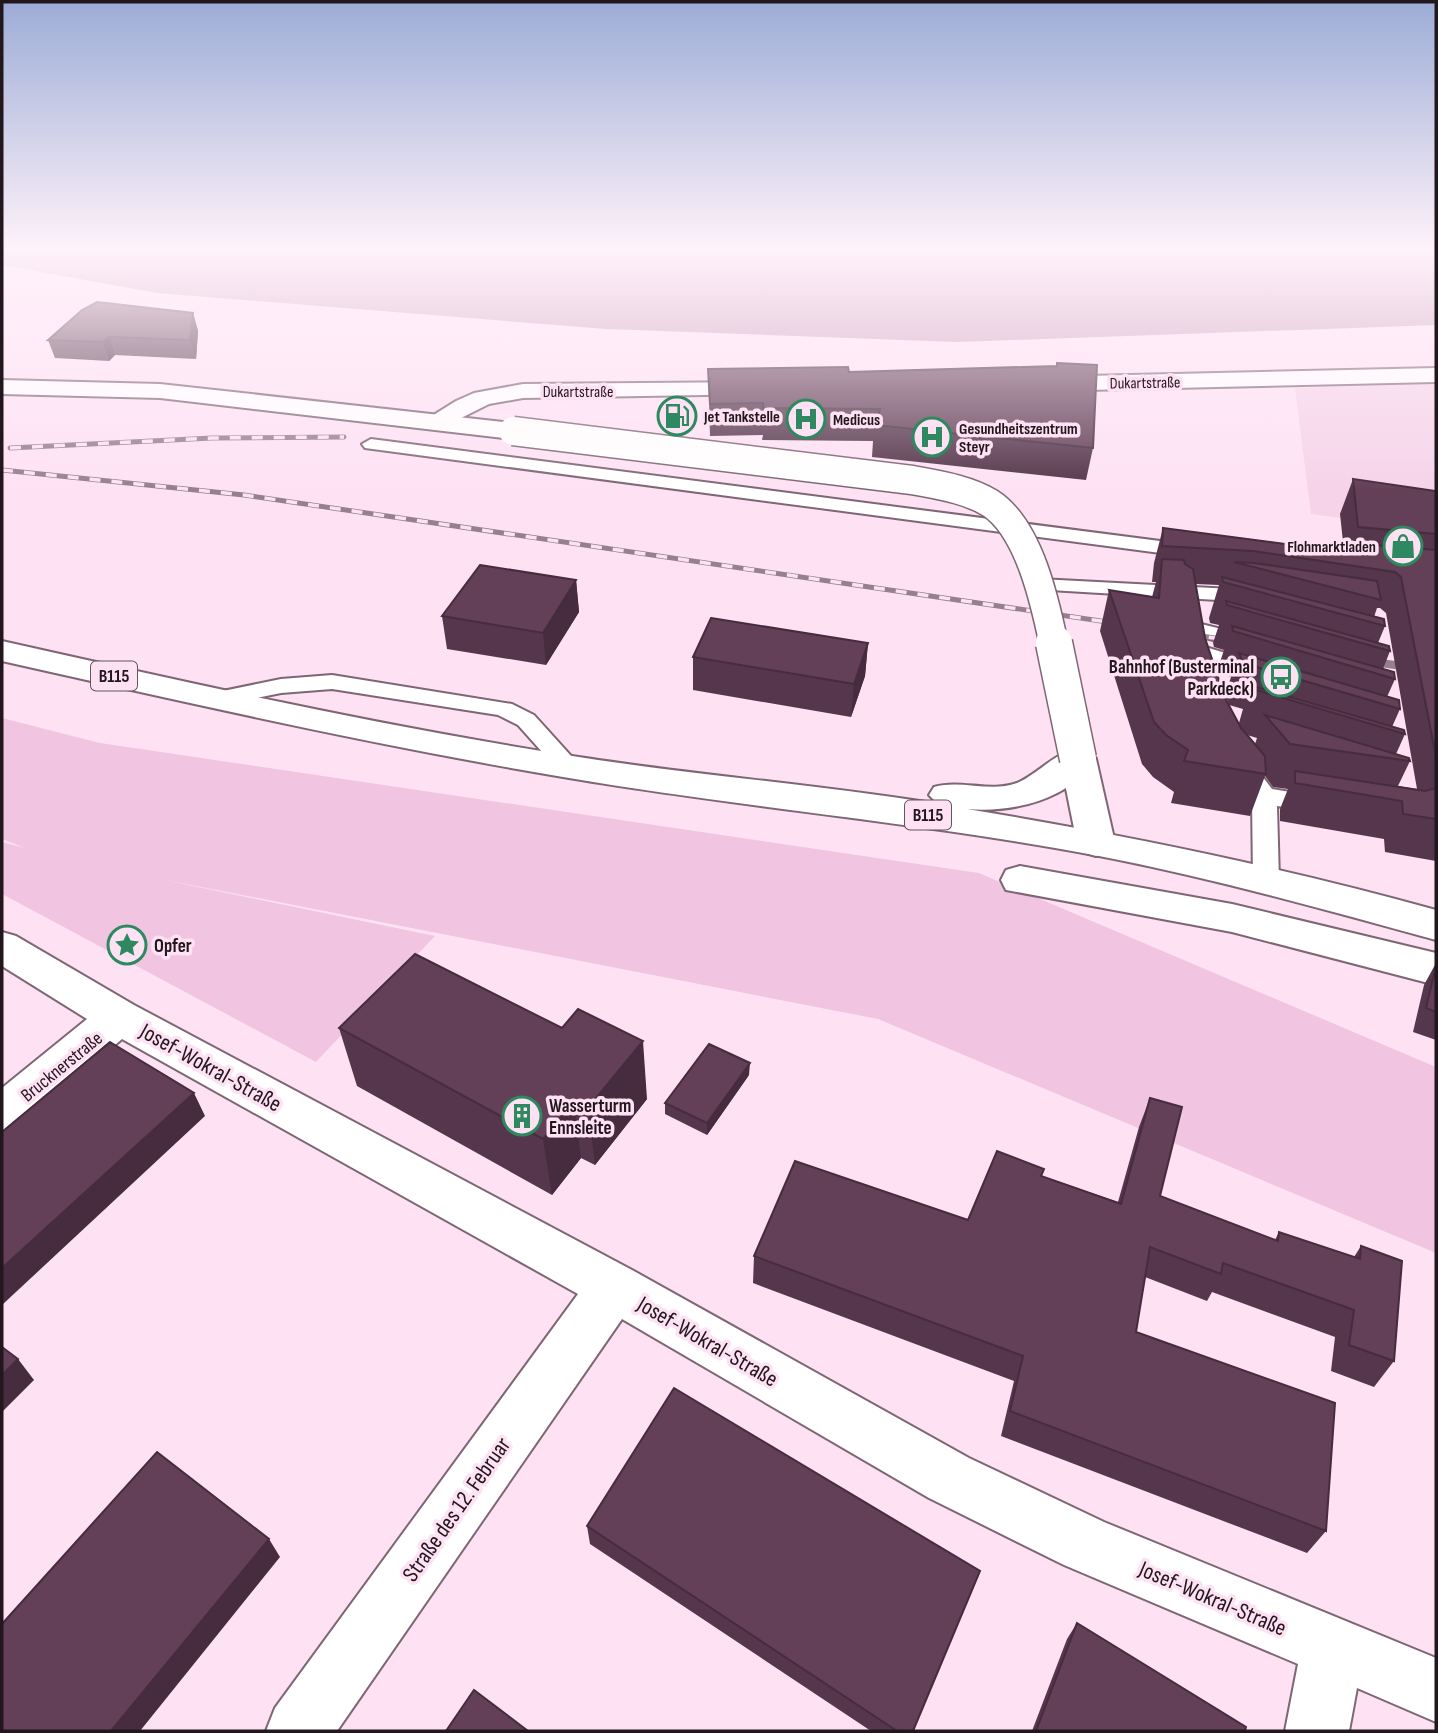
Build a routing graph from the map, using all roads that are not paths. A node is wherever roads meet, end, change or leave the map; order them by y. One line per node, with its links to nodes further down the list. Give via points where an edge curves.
1 (1436, 375): 2 (main road, Dukartstraße)
2 (1018, 385)
3 (2, 387): 5 (main road, via 160,391)
4 (776, 389): 5 (main road, Dukartstraße, via 523,391 484,398)
5 (441, 421): 8 (main road, bridge, via 948,487 982,499 1009,520 1021,536)
6 (370, 444): 7 (lane)
7 (1212, 554)
8 (1040, 585): 9 (lane); 20 (main road, bridge)
9 (1150, 590): 10 (lane); 11 (lane)
10 (1268, 599)
11 (1194, 605): 12 (lane); 13 (lane)
12 (1230, 615)
13 (1197, 629): 15 (lane); 16 (lane)
14 (2, 651): 19 (main road, B115)
15 (1276, 651)
16 (1202, 653): 17 (lane); 18 (lane)
17 (1280, 677)
18 (1206, 679)
19 (216, 699): 21 (main road, B115); 21 (lane, via 332,682 504,709 526,720)
20 (1078, 759): 23 (main road, via 1035,791 1010,799 983,800 831,780); 26 (main road)
21 (569, 767): 23 (main road, B115)
22 (1241, 769): 24 (lane)
23 (758, 792): 26 (main road, B115)
24 (1264, 796): 25 (lane); 28 (lane)
25 (1342, 808)
26 (1096, 843): 28 (main road, B115)
27 (1020, 880): 31 (main road, via 1232,918)
28 (1266, 881): 29 (main road, B115)
29 (1436, 925)
30 (2, 947): 32 (main road, Josef-Wokral-Straße)
31 (1422, 965)
32 (120, 1017): 33 (main road, Brucknerstraße); 34 (main road, Josef-Wokral-Straße)
33 (2, 1114)
34 (614, 1287): 35 (main road, Josef-Wokral-Straße, via 949,1478 1085,1544); 37 (main road, Straße des 12. Februar)
35 (1332, 1649): 36 (main road, Josef-Wokral-Straße); 38 (main road)
36 (1436, 1690)
37 (298, 1731)
38 (1317, 1731)

